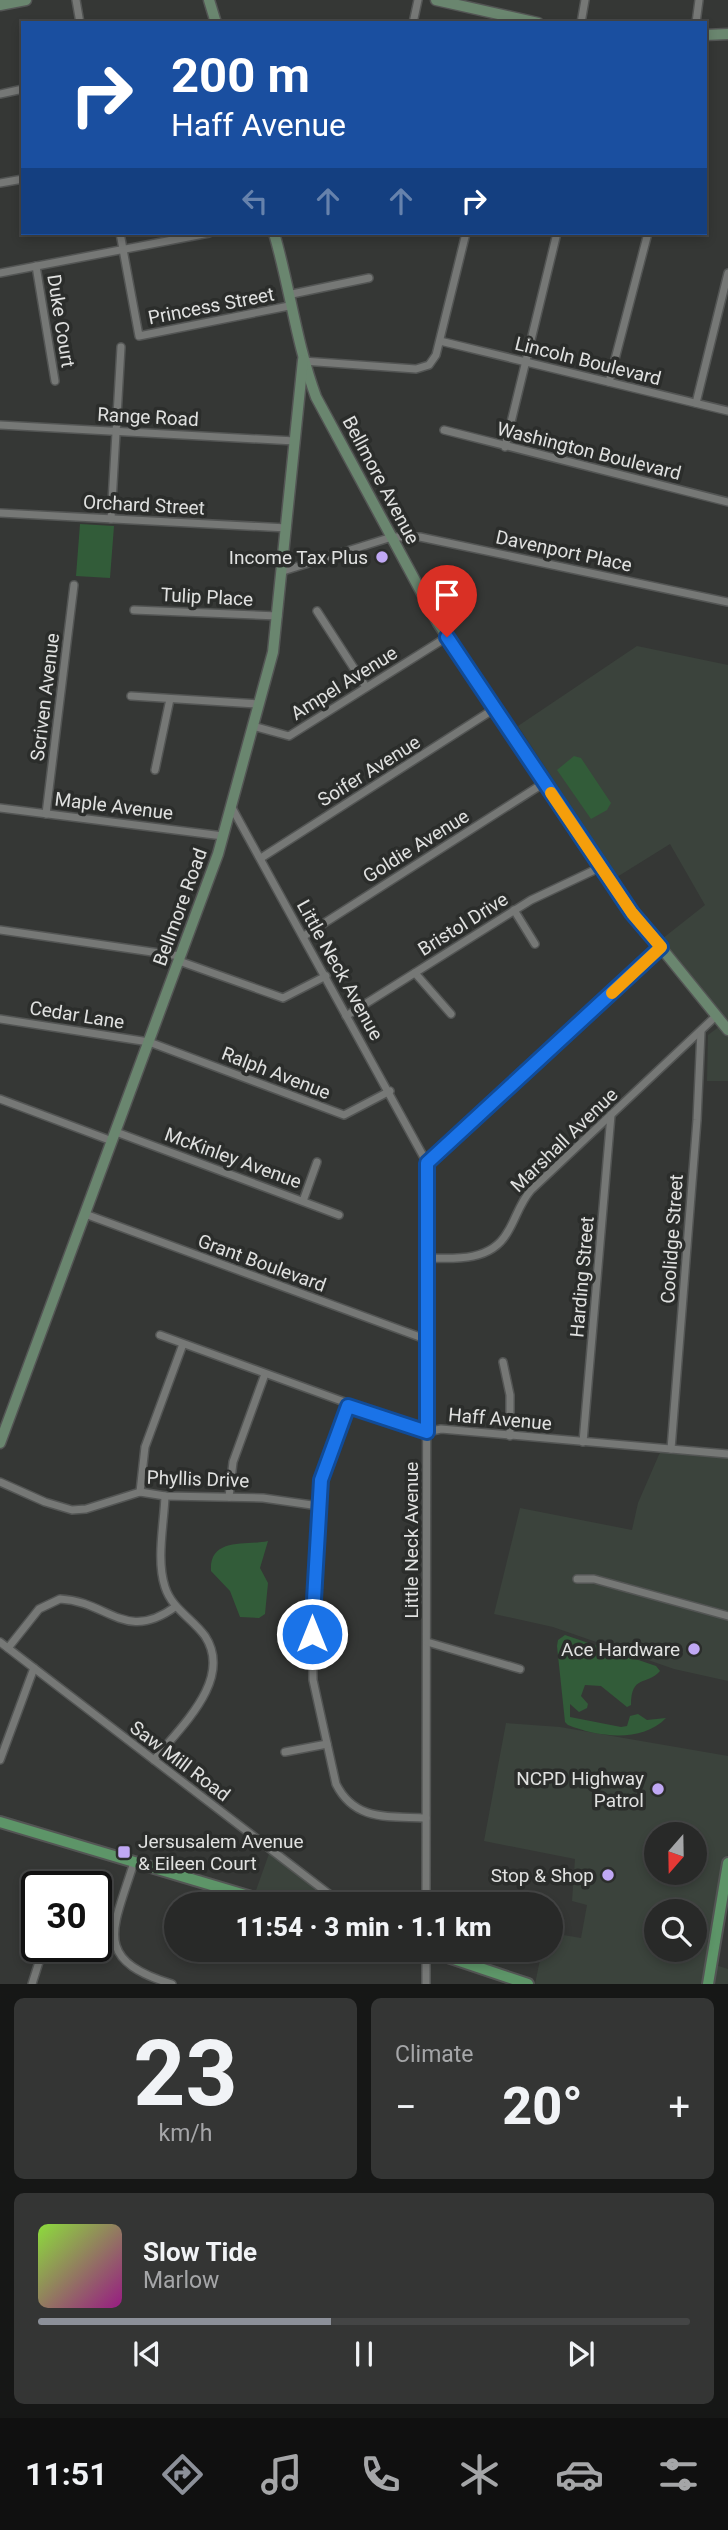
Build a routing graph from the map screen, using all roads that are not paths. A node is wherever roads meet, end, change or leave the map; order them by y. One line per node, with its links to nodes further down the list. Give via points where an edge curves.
1 (26, 0): 9 (main road)
2 (76, 0): 10 (street)
3 (209, 0): 11 (main road)
4 (418, 0): 12 (street)
5 (436, 0): 8 (main road)
6 (585, 0): 14 (street)
7 (699, 0): 15 (street)
8 (466, 3): 13 (main road)
9 (0, 5)
10 (80, 21)
11 (215, 21)
12 (413, 21)
13 (518, 21)
14 (581, 21)
15 (696, 21)
16 (728, 34): 17 (main road)
17 (707, 35)
18 (21, 89): 19 (street)
19 (0, 94)
20 (21, 179): 21 (street)
21 (0, 183)
22 (120, 235): 28 (street)
23 (198, 235): 28 (street)
24 (275, 235): 33 (main road)
25 (466, 235): 35 (street)
26 (557, 235): 38 (street)
27 (647, 235): 40 (street)
28 (123, 249): 29 (street); 34 (street, Princess Street, via 139,336)
29 (36, 266): 30 (street); 39 (street, Duke Court)
30 (0, 273)
31 (728, 273): 41 (street)
32 (369, 278): 33 (street)
33 (292, 294): 34 (main road, Bellmore Avenue)
34 (289, 306): 37 (main road, Bellmore Avenue)
35 (440, 341): 37 (street, via 429,365 416,369); 38 (street, Lincoln Boulevard)
36 (121, 346): 45 (street)
37 (303, 360): 46 (main road, Bellmore Road); 52 (main road, Bellmore Avenue, via 316,397)
38 (525, 362): 40 (street, Lincoln Boulevard); 47 (street)
39 (55, 381)
40 (609, 382): 41 (street, Lincoln Boulevard)
41 (696, 403): 42 (street, Lincoln Boulevard)
42 (728, 411)
43 (0, 425): 45 (street, Range Road)
44 (444, 430): 47 (street, Washington Boulevard)
45 (116, 431): 46 (street, Range Road); 50 (street)
46 (295, 441): 51 (main road, Bellmore Road)
47 (505, 447): 48 (street, Washington Boulevard)
48 (728, 502)
49 (0, 513): 50 (street, Orchard Street)
50 (111, 519): 51 (street, Orchard Street)
51 (287, 528): 53 (main road, Bellmore Road)
52 (393, 537): 53 (street, Davenport Place); 55 (street, Davenport Place, via 420,537); 59 (main road, Bellmore Avenue)
53 (283, 571): 58 (main road, Bellmore Road)
54 (74, 584): 70 (street, Scriven Avenue)
55 (728, 603)
56 (134, 610): 58 (street, Tulip Place)
57 (317, 611): 60 (street)
58 (278, 617): 63 (main road, Bellmore Road)
59 (447, 637): 60 (street, Ampel Avenue); 64 (main road, Bellmore Avenue)
60 (366, 687): 65 (street, Ampel Avenue, via 289,736)
61 (131, 696): 62 (street)
62 (170, 699): 63 (street); 66 (street)
63 (258, 704): 65 (main road, Bellmore Road)
64 (494, 709): 67 (main road, Bellmore Avenue); 72 (street, Soifer Avenue)
65 (253, 726): 68 (main road, Bellmore Road)
66 (155, 770)
67 (544, 783): 73 (main road, Bellmore Avenue); 76 (street, Goldie Avenue)
68 (231, 806): 71 (main road, Bellmore Road); 72 (street, Little Neck Avenue)
69 (0, 808): 70 (street, Maple Avenue)
70 (46, 814): 71 (street, Maple Avenue)
71 (223, 836): 79 (main road, Bellmore Road)
72 (261, 858): 76 (street, Little Neck Avenue)
73 (601, 867): 74 (street, Bristol Drive); 78 (main road, Bellmore Avenue)
74 (514, 910): 77 (street); 80 (street, Bristol Drive)
75 (0, 929): 79 (street)
76 (303, 936): 81 (street, Little Neck Avenue)
77 (535, 944)
78 (661, 947): 84 (main road, Bellmore Avenue); 94 (street)
79 (179, 958): 81 (street, via 283,998); 88 (main road, Bellmore Road)
80 (415, 973): 82 (street); 83 (street, Bristol Drive)
81 (326, 976): 83 (street, Little Neck Avenue)
82 (451, 1014)
83 (346, 1016): 89 (street, Little Neck Avenue)
84 (716, 1016): 86 (main road, Bellmore Avenue); 87 (street, Marshall Avenue)
85 (0, 1019): 88 (street, Cedar Lane)
86 (728, 1030)
87 (701, 1031): 91 (street, Marshall Avenue); 109 (street, Coolidge Street)
88 (149, 1042): 89 (street, Ralph Avenue, via 344,1115); 92 (main road, Bellmore Road)
89 (390, 1091): 94 (street, Little Neck Avenue)
90 (0, 1099): 92 (street, McKinley Avenue)
91 (611, 1115): 98 (street, Marshall Avenue, via 531,1190 508,1233 493,1248 471,1257); 107 (street, Harding Street)
92 (114, 1136): 95 (street, McKinley Avenue); 96 (main road, Bellmore Road)
93 (317, 1162): 95 (street)
94 (427, 1163): 98 (street, Little Neck Avenue)
95 (303, 1201): 97 (street, McKinley Avenue)
96 (85, 1214): 100 (street, Grant Boulevard); 108 (main road, Bellmore Road)
97 (339, 1214)
98 (428, 1258): 100 (street, Little Neck Avenue)
99 (160, 1335): 101 (street, Haff Avenue)
100 (428, 1340): 105 (street, Little Neck Avenue)
101 (183, 1344): 103 (street, Haff Avenue); 112 (street, via 145,1447)
102 (503, 1362): 106 (street, via 510,1395)
103 (265, 1374): 104 (street, Haff Avenue); 114 (street, via 233,1462)
104 (348, 1406): 105 (street, Haff Avenue); 115 (street, via 321,1480)
105 (427, 1432): 106 (street, Haff Avenue, via 441,1429); 120 (street, Little Neck Avenue)
106 (510, 1436): 107 (street, Haff Avenue)
107 (583, 1442): 109 (street, Haff Avenue)
108 (0, 1443)
109 (671, 1450): 110 (street, Haff Avenue)
110 (728, 1454)
111 (0, 1482): 112 (street, Phyllis Drive, via 72,1510)
112 (140, 1492): 113 (street, Phyllis Drive)
113 (165, 1496): 114 (street, Phyllis Drive); 117 (street, via 163,1580)
114 (229, 1497): 115 (street, Phyllis Drive)
115 (319, 1506): 124 (street, via 312,1653)
116 (577, 1579): 118 (street, via 594,1579)
117 (175, 1607): 121 (street, via 144,1623 60,1599 39,1609); 127 (street, via 204,1635 214,1668 207,1691)
118 (728, 1616)
119 (0, 1642): 121 (street, Saw Mill Road)
120 (427, 1642): 123 (street); 128 (street, Little Neck Avenue)
121 (8, 1648): 122 (street, Saw Mill Road)
122 (34, 1668): 126 (street); 127 (street, Saw Mill Road)
123 (520, 1669)
124 (327, 1744): 125 (street); 128 (street, via 336,1784 350,1805 364,1813)
125 (285, 1752)
126 (0, 1760)
127 (154, 1760): 133 (street, Saw Mill Road)
128 (426, 1818): 134 (street, Little Neck Avenue)
129 (0, 1822): 130 (main road)
130 (134, 1862): 132 (main road); 136 (street)
131 (728, 1863): 135 (main road)
132 (235, 1892)
133 (326, 1892)
134 (426, 1892)
135 (723, 1919): 144 (main road)
136 (114, 1938): 141 (street, via 118,1953 130,1967)
137 (39, 1962): 140 (street)
138 (426, 1962): 142 (street)
139 (461, 1962): 143 (main road)
140 (32, 1984)
141 (172, 1984)
142 (426, 1984)
143 (526, 1984)
144 (708, 1984)

